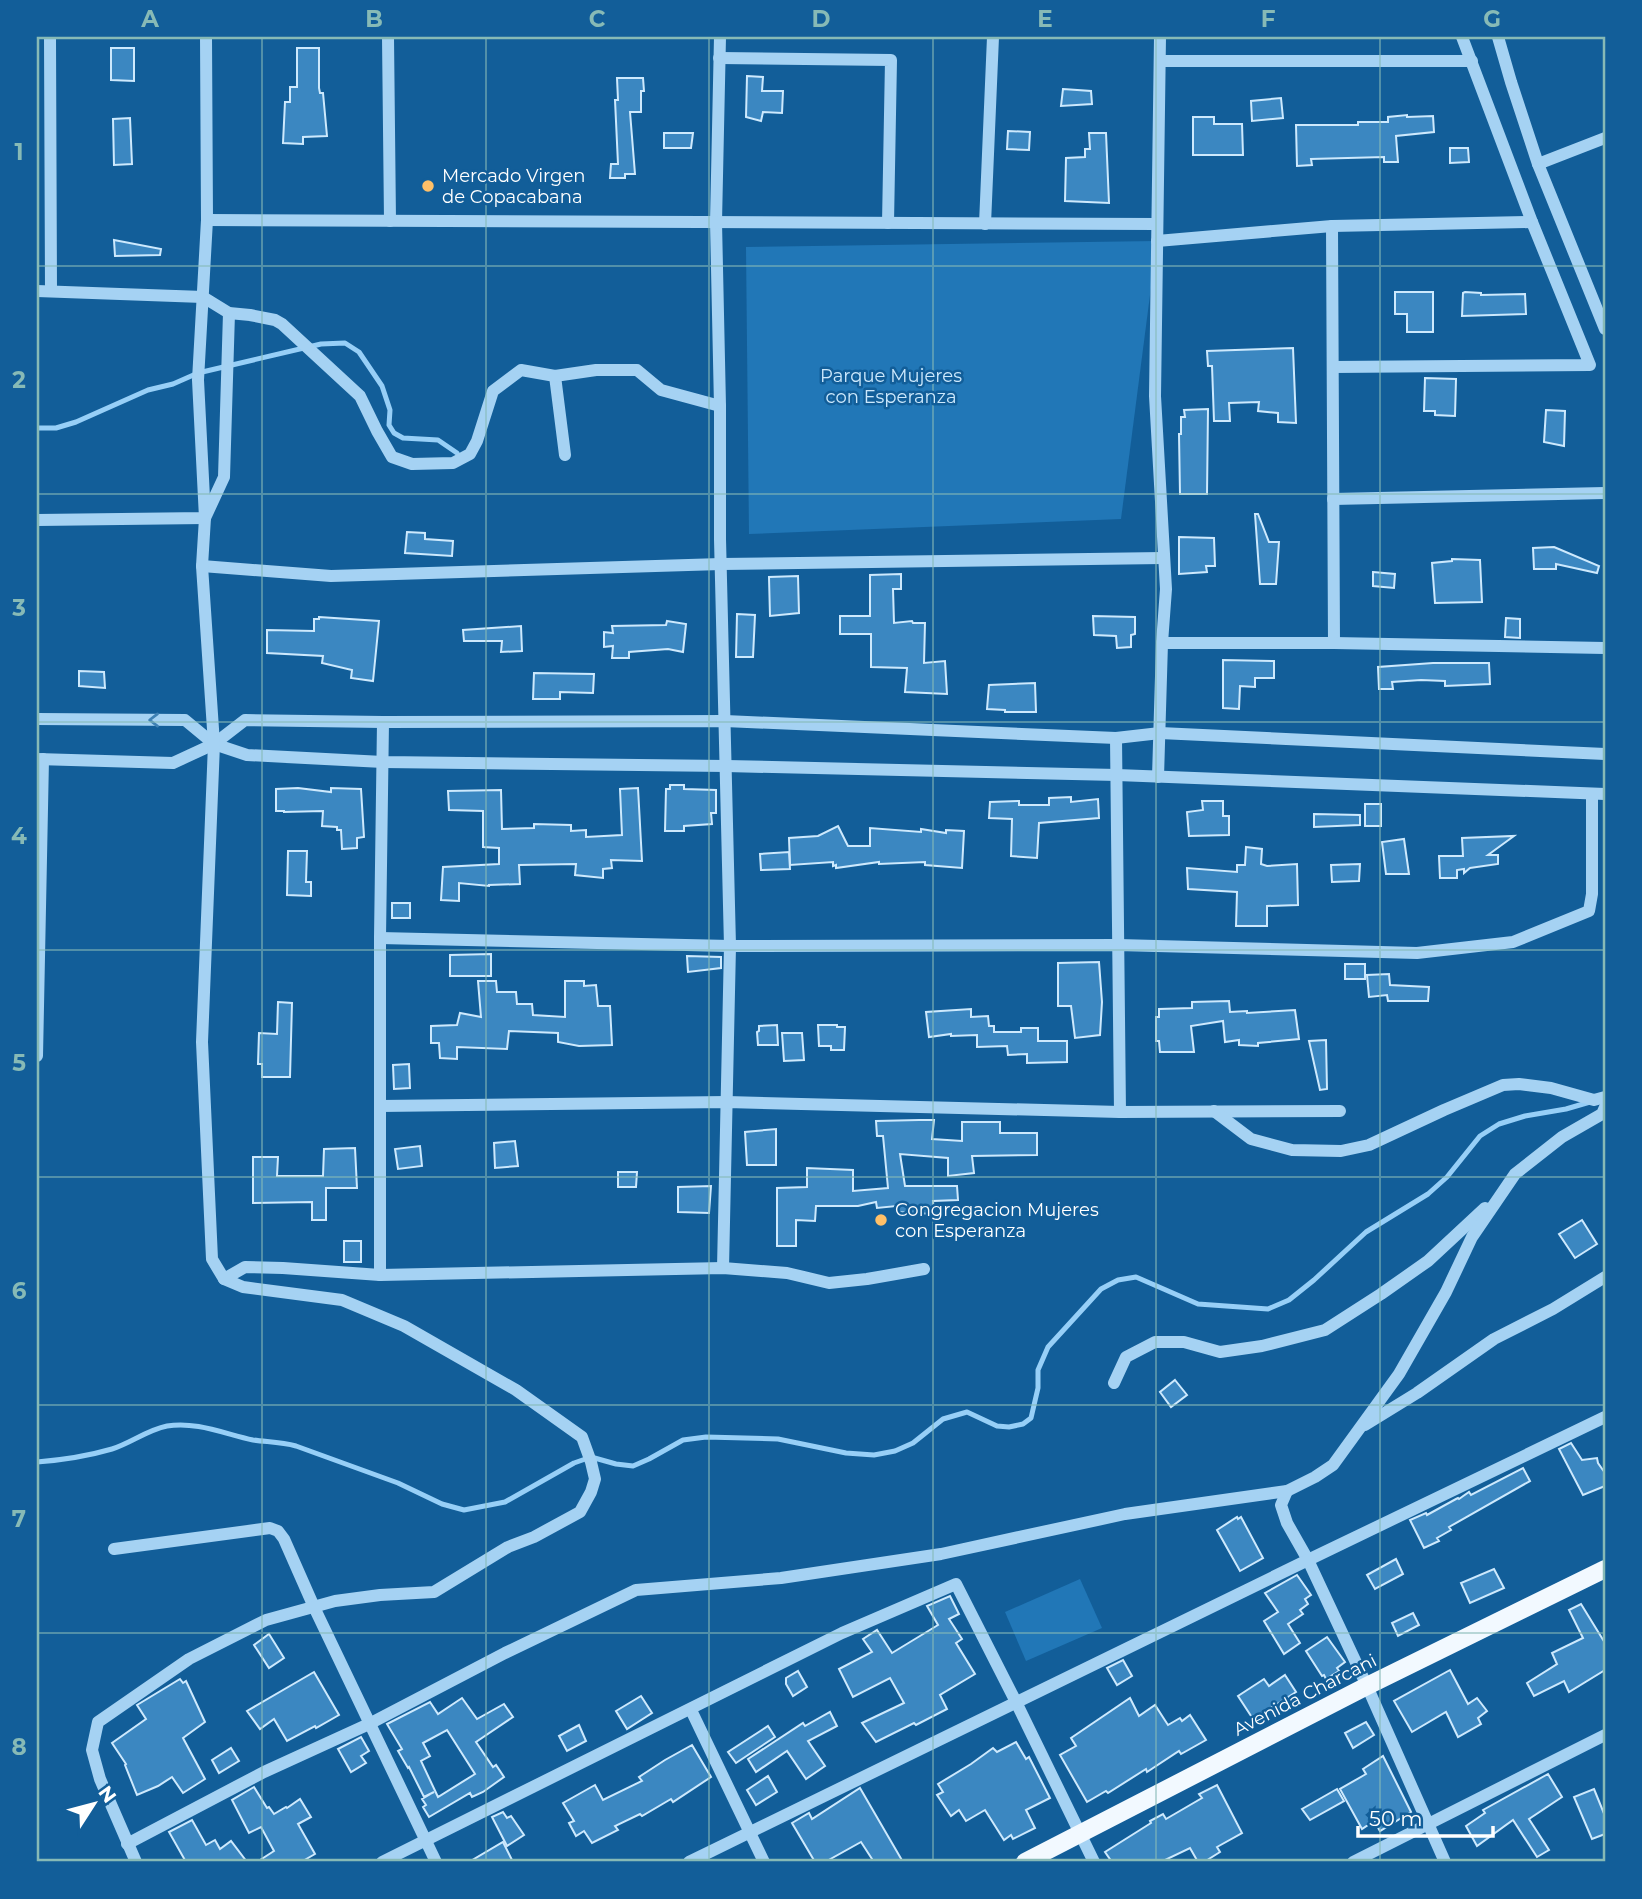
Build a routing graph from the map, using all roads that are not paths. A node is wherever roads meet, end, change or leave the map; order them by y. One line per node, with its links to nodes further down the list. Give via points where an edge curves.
1 (206, 37): 15 (street)
2 (388, 37): 16 (street)
3 (720, 37): 9 (street)
4 (993, 37): 20 (street)
5 (1160, 37): 10 (street)
6 (1462, 37): 11 (street)
7 (1498, 37): 14 (street)
8 (46, 38): 13 (street)
9 (719, 58): 17 (street); 19 (street, via 891,60)
10 (1160, 61): 11 (street); 21 (street)
11 (1472, 61): 18 (street)
12 (1605, 138): 14 (street)
13 (43, 156): 25 (street)
14 (1538, 164): 27 (street)
15 (207, 220): 16 (street); 26 (street)
16 (390, 221): 17 (street)
17 (716, 222): 19 (street); 32 (street)
18 (1532, 222): 22 (street); 30 (street, via 1590,365)
19 (888, 223): 20 (street)
20 (985, 224): 21 (street)
21 (1157, 224): 23 (street)
22 (1332, 226): 23 (street); 30 (street)
23 (1157, 241): 38 (street, via 1155,396)
24 (37, 291): 25 (street)
25 (51, 291): 26 (street)
26 (203, 297): 28 (street); 36 (street, via 198,380)
27 (1602, 311): 29 (street)
28 (229, 313): 31 (street, via 282,324 360,396 392,457 412,464 453,463 470,454 493,391 521,370); 36 (street, via 224,477)
29 (1605, 329)
30 (1333, 367): 35 (street)
31 (555, 376): 32 (street, via 637,370 661,390); 33 (street)
32 (720, 406): 39 (street)
33 (565, 456)
34 (1605, 493): 35 (street)
35 (1333, 499): 42 (street)
36 (205, 518): 37 (street); 40 (street)
37 (37, 520)
38 (1163, 558): 39 (street); 41 (street)
39 (721, 564): 40 (street, via 331,576); 45 (street)
40 (202, 566): 49 (street)
41 (1162, 643): 42 (street); 47 (street)
42 (1334, 643): 43 (street)
43 (1605, 648)
44 (37, 719): 49 (street, one-way to 44, via 185,720)
45 (725, 721): 46 (street); 48 (street); 53 (street)
46 (383, 722): 49 (street, via 245,720); 52 (street)
47 (1160, 733): 48 (street); 50 (street); 55 (street)
48 (1116, 738): 54 (street)
49 (214, 744): 51 (street, via 173,763); 52 (street, via 247,755); 73 (street, via 202,1042 212,1259)
50 (1605, 754)
51 (40, 759): 60 (street)
52 (383, 762): 53 (street); 57 (street)
53 (726, 766): 54 (street); 58 (street)
54 (1117, 775): 55 (street); 59 (street)
55 (1158, 777): 56 (street)
56 (1599, 794): 59 (street, via 1589,911 1513,942 1417,953)
57 (380, 938): 58 (street); 63 (street)
58 (730, 946): 59 (street); 62 (street)
59 (1118, 946): 67 (street)
60 (37, 1056)
61 (1605, 1097): 65 (street, via 1594,1100 1551,1088 1503,1085 1369,1145 1341,1151 1293,1150 1251,1139)
62 (727, 1102): 63 (street); 67 (street); 69 (street)
63 (380, 1106): 71 (street)
64 (1605, 1107): 68 (street, via 1602,1114 1562,1137 1515,1174)
65 (1214, 1111): 66 (street); 67 (street)
66 (1340, 1111)
67 (1120, 1112)
68 (1499, 1196): 74 (street, via 1427,1261 1325,1329 1220,1352 1184,1342 1155,1342 1126,1357); 76 (street, via 1399,1374)
69 (723, 1268): 70 (street, via 787,1273 829,1283); 71 (street)
70 (924, 1269)
71 (380, 1275): 73 (street, via 245,1268)
72 (1605, 1277): 76 (street, via 1494,1339)
73 (224, 1279): 81 (street, via 243,1287 342,1300 404,1326 516,1390 582,1437 591,1462 595,1479 580,1511 434,1592)
74 (1114, 1383)
75 (1604, 1420): 79 (street)
76 (1359, 1429): 77 (street, via 1333,1465)
77 (1287, 1491): 79 (street, via 1281,1504); 85 (street, via 1125,1514 941,1554 781,1578 636,1590)
78 (114, 1549): 81 (street, via 270,1528 284,1539)
79 (1308, 1560): 82 (street); 83 (street)
80 (1605, 1569): 82 (main road, Avenida Charcani)
81 (314, 1607): 85 (street); 91 (street, via 267,1620 189,1659 98,1723 92,1750)
82 (1367, 1686): 87 (street); 89 (main road, Avenida Charcani)
83 (1016, 1702): 84 (street, via 956,1584 842,1633); 88 (street); 89 (street)
84 (691, 1710): 88 (street); 90 (street)
85 (369, 1724): 90 (street); 91 (street, via 264,1772)
86 (1605, 1735): 87 (street)
87 (1428, 1825): 99 (street); 100 (street)
88 (749, 1833): 95 (street); 96 (street)
89 (1081, 1833): 97 (main road, Avenida Charcani); 98 (street)
90 (426, 1841): 93 (street); 94 (street)
91 (127, 1844): 92 (street)
92 (136, 1862)
93 (382, 1862)
94 (436, 1862)
95 (689, 1862)
96 (764, 1862)
97 (1025, 1862)
98 (1094, 1862)
99 (1353, 1862)
100 (1445, 1862)

